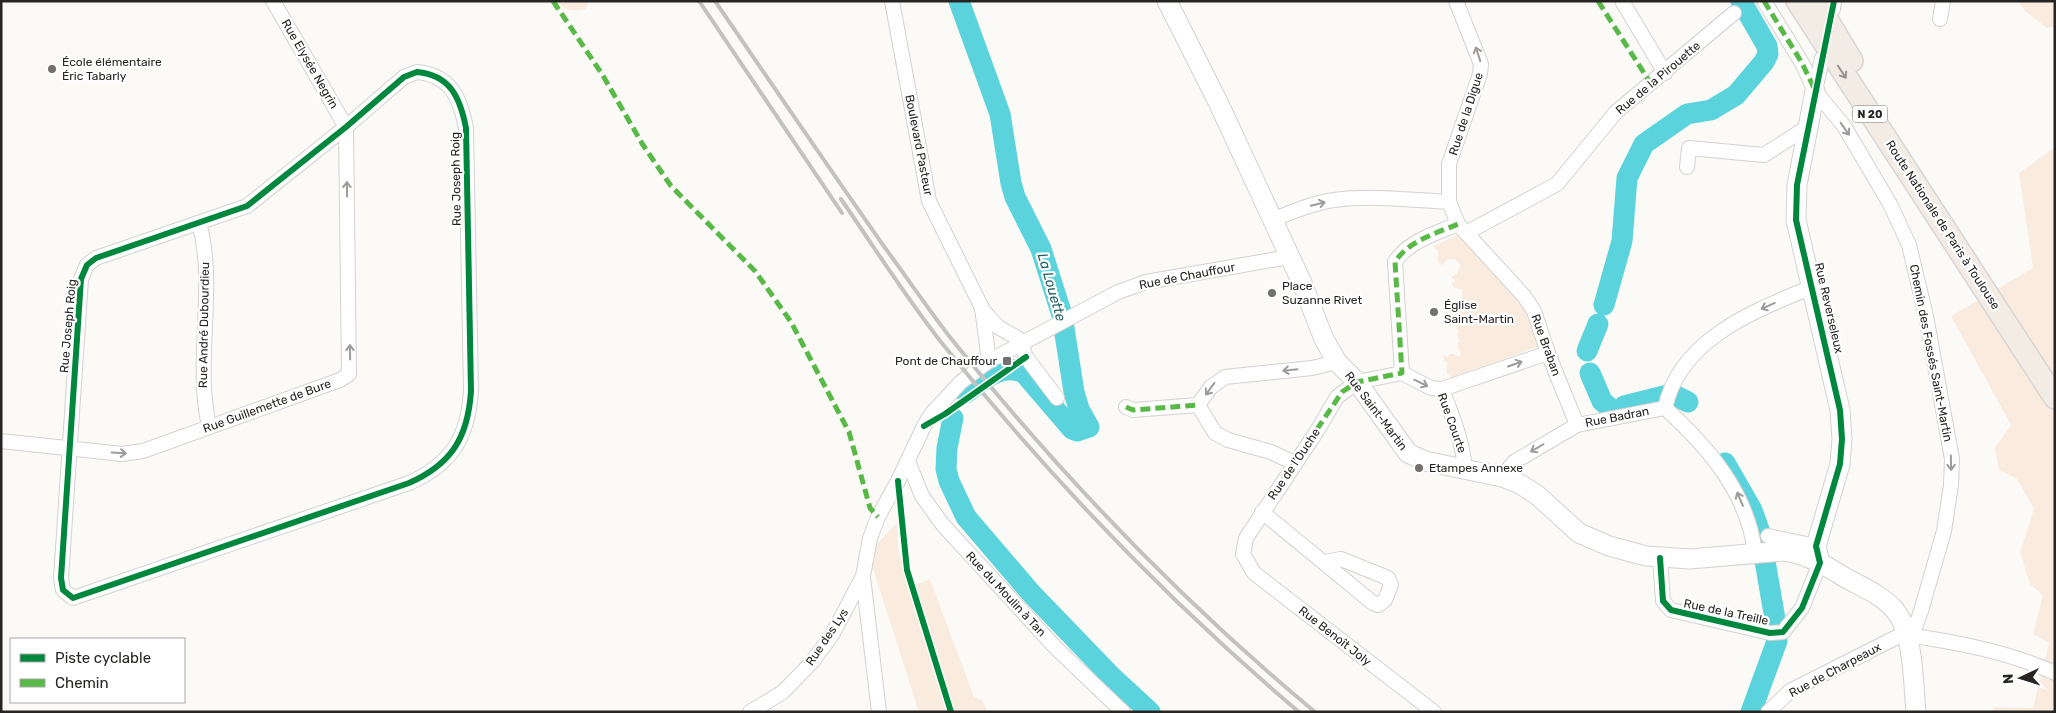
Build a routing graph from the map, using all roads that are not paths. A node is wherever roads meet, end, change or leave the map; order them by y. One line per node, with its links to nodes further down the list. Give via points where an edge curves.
1 (273, 1): 16 (street, Rue Elysée Negrin)
2 (892, 1): 24 (street, Boulevard Pasteur, via 929,200)
3 (1167, 1): 19 (main road, Rue Saint-Martin)
4 (1456, 1): 18 (street, Rue de la Digue, one-way to 4, via 1449,164 1481,64)
5 (1622, 1): 13 (street)
6 (1764, 1): 14 (street, Chemin des Fossés Saint-Martin)
7 (1797, 1): 35 (main road, Route Nationale de Paris à Toulouse / N 20, one-way to 35)
8 (1943, 1): 11 (street)
9 (1827, 4): 30 (main road, Route Nationale de Paris à Toulouse / N 20)
10 (1734, 13): 13 (street, Rue de la Pirouette)
11 (1940, 19)
12 (1822, 58): 14 (street, Rue Reverseleux)
13 (1665, 73): 21 (street, Rue de la Pirouette, via 1616,112 1557,184)
14 (1815, 91): 15 (main road, Rue Reverseleux); 54 (street, Chemin des Fossés Saint-Martin, one-way to 54, via 1844,126 1866,160 1909,245 1926,316 1952,458 1944,531 1921,612)
15 (1809, 126): 17 (street, via 1764,155 1689,148); 23 (main road, Rue Reverseleux, via 1797,186 1796,220)
16 (346, 127): 20 (street, Rue Joseph Roig, via 247,206); 39 (street, Rue Guillemette de Bure, one-way to 16, via 340,380 350,370); 41 (street, Rue Joseph Roig, via 404,77 417,72 429,73 447,82 463,111 468,145 470,391 465,427 449,456 427,475 409,483 73,598 63,590 61,578)
17 (1687, 167)
18 (1449, 202): 19 (street, one-way to 18, via 1301,208 1334,200 1373,197); 21 (street, Rue Braban)
19 (1272, 220): 22 (main road, Rue Saint-Martin)
20 (199, 223): 39 (street, Rue André Dubourdieu, via 205,251 203,395); 41 (street, Rue Joseph Roig, via 96,258 87,265 81,279)
21 (1462, 228): 26 (street, Rue Braban, via 1524,296 1534,311); 29 (street, Rue de la Pirouette, via 1426,237 1400,254 1395,262)
22 (1289, 257): 25 (street, Rue de Chauffour, via 1146,282 1100,300); 28 (main road, Rue Saint-Martin, via 1324,339)
23 (1812, 287): 34 (street, one-way to 34, via 1722,329 1678,374); 50 (main road, Rue Reverseleux, via 1840,410 1842,439 1840,464)
24 (982, 308): 25 (street, Boulevard Pasteur, via 998,327 1019,339); 27 (street, Boulevard Pasteur)
25 (1021, 345): 27 (street, Rue de Chauffour); 33 (street, via 1026,357)
26 (1548, 353): 32 (street, one-way to 26); 38 (street, Rue Braban)
27 (990, 361): 43 (street, Rue de Chauffour, via 961,382 932,413)
28 (1338, 362): 31 (main road, Rue Saint-Martin); 36 (street, one-way to 36, via 1312,368 1225,377 1211,387)
29 (1402, 373): 31 (street); 32 (street, Rue Courte, one-way to 32, via 1431,388)
30 (2055, 374)
31 (1357, 382): 42 (street, Rue de l'Ouche, via 1336,397); 44 (main road, Rue Saint-Martin, via 1408,453 1425,461)
32 (1442, 389): 44 (street, Rue Courte, via 1455,423)
33 (1058, 398)
34 (1666, 398): 38 (street, Rue Badran); 48 (street, Rue Badran, one-way to 34, via 1751,531 1734,487)
35 (2055, 398)
36 (1198, 405): 37 (street, via 1133,410); 42 (street, via 1215,433)
37 (1126, 406)
38 (1577, 425): 45 (street, Rue Badran, one-way to 45, via 1514,462)
39 (209, 426): 41 (street, Rue Guillemette de Bure, one-way to 39, via 122,454 143,451)
40 (1, 441): 41 (street, Rue Guillemette de Bure)
41 (70, 448)
42 (1294, 463): 46 (street, Rue de l'Ouche)
43 (910, 466): 47 (street, Rue de Chauffour, via 878,517); 58 (street, Rue du Moulin à Tan, via 922,496 942,525 1055,647)
44 (1466, 470): 45 (main road, Rue Saint-Martin)
45 (1502, 477): 51 (main road, Rue Saint-Martin, via 1529,489 1570,526 1591,539)
46 (1262, 512): 49 (street, Rue de l'Ouche, via 1246,538); 52 (street)
47 (870, 538): 53 (street, Rue des Lys)
48 (1763, 548): 50 (main road, Rue Saint-Martin); 51 (main road, Rue Saint-Martin, via 1690,559)
49 (1244, 554): 59 (street, Rue Benoît Joly, via 1254,573)
50 (1818, 554): 51 (street, Rue de la Treille, via 1802,608 1776,633 1671,610 1663,601); 54 (main road, Rue Saint-Martin, via 1885,600 1900,617)
51 (1660, 558)
52 (1325, 562)
53 (863, 576): 56 (street, Rue des Lys, via 832,635 812,662 783,692); 57 (street)
54 (1907, 635): 55 (street, via 1978,648 2039,665); 60 (street, Rue de Charpeaux, via 1899,636 1790,692); 61 (main road, Rue Saint-Martin)
55 (2055, 673)
56 (750, 712)
57 (879, 712)
58 (1123, 712)
59 (1434, 712)
60 (1768, 712)
61 (1916, 712)

